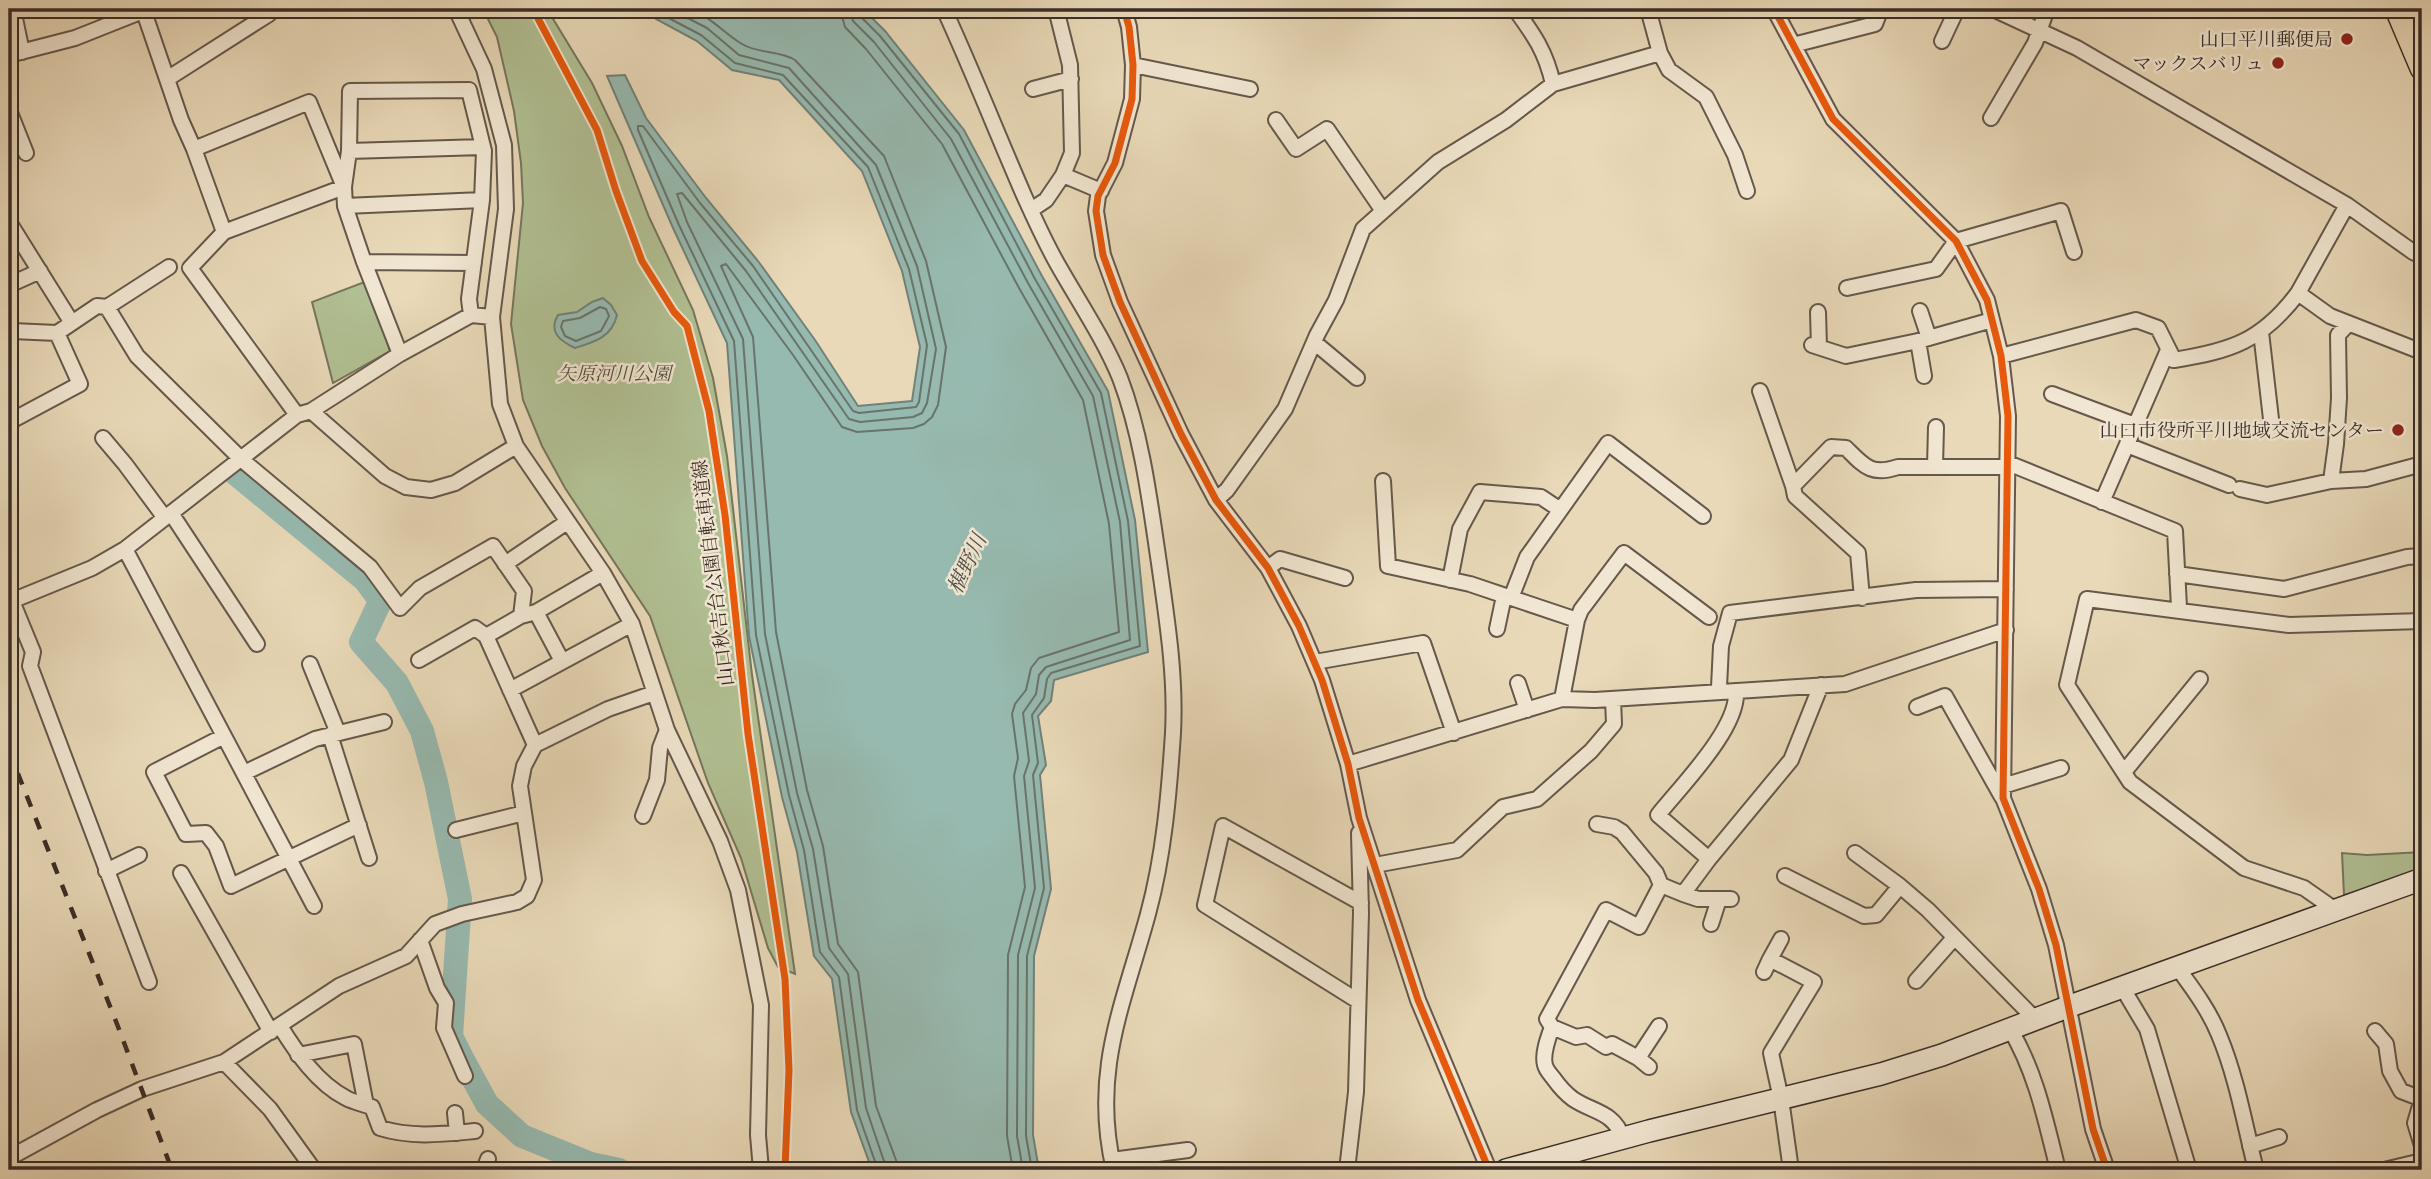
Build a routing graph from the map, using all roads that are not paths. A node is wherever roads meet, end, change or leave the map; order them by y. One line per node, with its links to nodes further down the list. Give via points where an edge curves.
1 (13, 9): 19 (street)
2 (456, 9): 60 (street, via 484,69 504,145 506,209)
3 (944, 9): 42 (street)
4 (1056, 9): 24 (street)
5 (1124, 9): 21 (street)
6 (1515, 9): 25 (street, via 1538,40)
7 (1648, 9): 20 (street)
8 (1773, 9): 18 (street)
9 (1881, 9): 18 (street, via 1875,24)
10 (1957, 9): 17 (street)
11 (1993, 9): 16 (street)
12 (2047, 9): 16 (street)
13 (2397, 9): 22 (main road)
14 (145, 10): 19 (street, via 75,38); 23 (street)
15 (270, 13): 23 (street)
16 (2040, 30): 29 (street); 40 (street)
17 (1942, 41)
18 (1793, 45): 46 (street, via 1833,119)
19 (15, 53)
20 (1660, 53): 25 (street); 38 (street, via 1669,70 1706,97)
21 (1133, 65): 27 (street); 37 (street, via 1125,131)
22 (2422, 68)
23 (167, 79): 32 (street)
24 (1071, 79): 26 (street); 35 (street, via 1072,153)
25 (1553, 84): 43 (street, via 1507,120 1438,162)
26 (1033, 89)
27 (1250, 89)
28 (9, 110): 34 (street)
29 (1992, 118)
30 (1276, 120): 43 (street, via 1296,149 1326,129)
31 (483, 147): 33 (street); 33 (street, via 469,90 350,90); 39 (street)
32 (194, 149): 36 (street, via 309,102); 45 (street)
33 (349, 151): 36 (street)
34 (26, 152)
35 (1062, 175): 37 (street); 42 (street, via 1046,200)
36 (344, 187): 41 (street); 45 (street)
37 (1101, 191): 93 (street, via 1096,211 1098,235 1120,302)
38 (1747, 191)
39 (482, 200): 41 (street); 50 (street)
40 (2347, 205): 48 (street); 55 (street)
41 (345, 206): 49 (street)
42 (1031, 210): 201 (street, via 1119,378 1137,439 1174,666 1161,853 1110,1048 1105,1100)
43 (1383, 211): 68 (street, via 1363,229)
44 (9, 222): 52 (street)
45 (223, 232): 78 (street, via 190,268)
46 (1956, 241): 47 (street, via 2061,211); 54 (street, via 1936,269); 61 (street, via 1987,300)
47 (2074, 251)
48 (2422, 256)
49 (364, 262): 50 (street); 71 (street)
50 (474, 263): 59 (street)
51 (169, 267): 56 (street)
52 (40, 271): 53 (street); 62 (street)
53 (9, 285)
54 (1847, 288)
55 (2298, 293): 63 (street); 64 (street)
56 (107, 307): 62 (street, via 97,306); 86 (street, via 137,356)
57 (1920, 311): 67 (street)
58 (1818, 312): 67 (street, via 1815,346 1846,356)
59 (471, 315): 60 (street); 71 (street)
60 (492, 317): 85 (street, via 500,404)
61 (1992, 320): 67 (street); 72 (street)
62 (72, 323): 66 (street)
63 (2348, 324): 70 (street); 91 (street, via 2338,335 2339,398)
64 (2261, 332): 69 (street, via 2215,354 2174,360); 79 (street)
65 (9, 333): 66 (street)
66 (57, 333): 80 (street, via 80,384)
67 (1923, 340): 73 (street)
68 (1314, 342): 74 (street); 93 (street, via 1285,410)
69 (2168, 350): 72 (street, via 2158,328 2136,320); 81 (street)
70 (2422, 352)
71 (400, 354): 77 (street)
72 (2001, 356): 88 (street)
73 (1924, 376)
74 (1357, 378)
75 (1760, 391): 92 (street)
76 (2052, 394): 81 (street)
77 (312, 411): 78 (street); 85 (street, via 385,476 406,487 431,490 455,483)
78 (297, 415): 86 (street)
79 (2271, 419)
80 (9, 422)
81 (2135, 425): 84 (street)
82 (1936, 427): 89 (street)
83 (103, 438): 96 (street)
84 (2127, 445): 91 (street, via 2234,487 2267,495); 94 (street)
85 (516, 446): 98 (street)
86 (241, 459): 96 (street); 101 (street, via 370,567 400,608 420,588 493,547)
87 (2422, 464): 91 (street, via 2367,479)
88 (2008, 465): 89 (street); 94 (street); 107 (street)
89 (1935, 467): 92 (street, via 1882,472 1865,467 1846,448 1831,447)
90 (1383, 481): 106 (street, via 1388,566)
91 (2331, 481)
92 (1793, 486): 109 (street, via 1796,496 1858,553)
93 (1216, 500): 102 (street)
94 (2102, 502): 104 (street, via 2175,531)
95 (1559, 509): 97 (street, via 1608,443); 106 (street, via 1541,497 1480,492 1460,529); 108 (street, via 1527,557)
96 (168, 516): 99 (street); 121 (street)
97 (1703, 516)
98 (567, 522): 101 (street); 103 (street)
99 (125, 549): 110 (street); 140 (street)
100 (2422, 556): 104 (street, via 2284,589)
101 (505, 564): 113 (street, via 524,591)
102 (1268, 568): 105 (street, via 1280,559); 124 (street)
103 (603, 573): 112 (street); 117 (street)
104 (2177, 574): 111 (street)
105 (1345, 578)
106 (1450, 580): 108 (street)
107 (2006, 589): 109 (street, via 1916,590); 119 (street)
108 (1508, 597): 115 (street); 118 (street)
109 (1862, 598): 130 (street, via 1730,613 1721,646 1719,687)
110 (11, 602): 159 (street, via 33,652 30,666)
111 (2179, 607)
112 (536, 612): 113 (street); 123 (street)
113 (521, 616): 120 (street)
114 (1709, 617): 115 (street, via 1627,548)
115 (1577, 620): 132 (street)
116 (2422, 621): 144 (street, via 2289,625 2087,599 2067,685)
117 (632, 624): 123 (street); 131 (street)
118 (1497, 629)
119 (2006, 630): 128 (street, via 1845,684); 146 (street)
120 (486, 636): 122 (street, via 475,628); 129 (street)
121 (257, 644)
122 (419, 660)
123 (562, 661): 129 (street)
124 (1315, 662): 138 (street, via 1423,643); 142 (street)
125 (310, 664): 139 (street)
126 (2200, 679): 144 (street)
127 (1518, 683): 135 (street)
128 (1821, 685): 130 (street); 157 (street, via 1791,760)
129 (510, 690): 141 (street)
130 (1729, 691): 133 (street); 157 (street, via 1737,699 1731,721 1658,815)
131 (654, 693): 137 (street); 141 (street)
132 (1562, 699): 133 (street); 135 (street)
133 (1613, 699): 158 (street, via 1614,724 1537,799 1503,807 1457,850)
134 (1917, 707): 146 (street, via 1945,696)
135 (1527, 710): 138 (street)
136 (384, 722): 139 (street)
137 (667, 730): 148 (street, via 657,780); 203 (street, via 738,890 761,1004)
138 (1454, 733): 142 (street)
139 (334, 734): 145 (street); 151 (street)
140 (224, 736): 145 (street); 156 (street, via 154,772 166,797 186,834 206,833 216,846 231,886)
141 (535, 744): 147 (street, via 520,786)
142 (1348, 764): 149 (street)
143 (2061, 768): 146 (street)
144 (2124, 772): 168 (street, via 2130,782 2244,868 2304,888)
145 (244, 774): 156 (street)
146 (2003, 792): 178 (street, via 2039,889)
147 (524, 813): 152 (street); 172 (street, via 534,880 527,896 435,924)
148 (643, 816)
149 (1359, 818): 158 (street); 166 (street)
150 (1597, 824): 163 (street, via 1622,832)
151 (359, 825): 155 (street); 156 (street)
152 (456, 830)
153 (1855, 853): 164 (street)
154 (139, 855): 159 (street)
155 (369, 858)
156 (289, 859): 167 (street)
157 (1709, 859): 165 (street)
158 (1375, 865): 205 (street, via 1430,1033)
159 (106, 871): 175 (street)
160 (181, 873): 182 (street)
161 (1785, 876): 164 (street, via 1864,916 1876,915)
162 (2422, 879): 168 (street)
163 (1661, 885): 165 (street); 181 (street, via 1639,927 1606,910 1547,1020)
164 (1900, 886): 170 (street)
165 (1683, 894): 169 (street, via 1725,899)
166 (1361, 903): 177 (street); 177 (street, via 1223,826 1206,905)
167 (314, 906)
168 (2334, 909): 173 (street)
169 (1711, 924)
170 (1954, 938): 174 (street); 179 (street)
171 (1781, 939): 188 (street, via 1767,965 1814,982 1771,1053)
172 (420, 940): 182 (street, via 406,956 339,986); 187 (street, via 446,1003 444,1028)
173 (2177, 967): 176 (street); 196 (street, via 2219,1035)
174 (1916, 981)
175 (149, 982)
176 (2122, 987): 178 (street); 210 (street, via 2147,1029)
177 (1358, 1001): 204 (street, via 1356,1092)
178 (2070, 1006): 179 (street); 209 (street, via 2093,1129)
179 (2035, 1019): 183 (street)
180 (1659, 1026): 181 (street, via 1643,1063 1612,1044 1606,1047 1587,1035 1576,1037)
181 (1552, 1027): 195 (street, via 1545,1065 1550,1075 1574,1100 1618,1125)
182 (275, 1029): 185 (street); 186 (street)
183 (2010, 1029): 188 (street, via 1906,1066); 208 (street, via 2024,1052)
184 (2375, 1031): 189 (street, via 2386,1044 2390,1071 2401,1091)
185 (298, 1055): 190 (street, via 345,1098); 190 (street, via 354,1044)
186 (223, 1062): 199 (street, via 142,1089); 202 (street, via 271,1109)
187 (465, 1076)
188 (1781, 1099): 195 (street); 207 (street)
189 (2422, 1099): 197 (street, via 2416,1123)
190 (366, 1105): 193 (street, via 372,1107 380,1128 400,1134)
191 (455, 1113): 193 (street)
192 (475, 1130): 193 (street)
193 (457, 1133)
194 (2279, 1137): 196 (street)
195 (1623, 1138): 206 (street)
196 (2250, 1146): 211 (street)
197 (2422, 1146)
198 (1188, 1150): 201 (street)
199 (9, 1158)
200 (2422, 1161): 212 (street)
201 (1113, 1165)
202 (314, 1170)
203 (761, 1170)
204 (1347, 1170)
205 (1489, 1170)
206 (1506, 1170)
207 (1791, 1170)
208 (2058, 1170)
209 (2107, 1170)
210 (2189, 1170)
211 (2256, 1170)
212 (2384, 1170)

